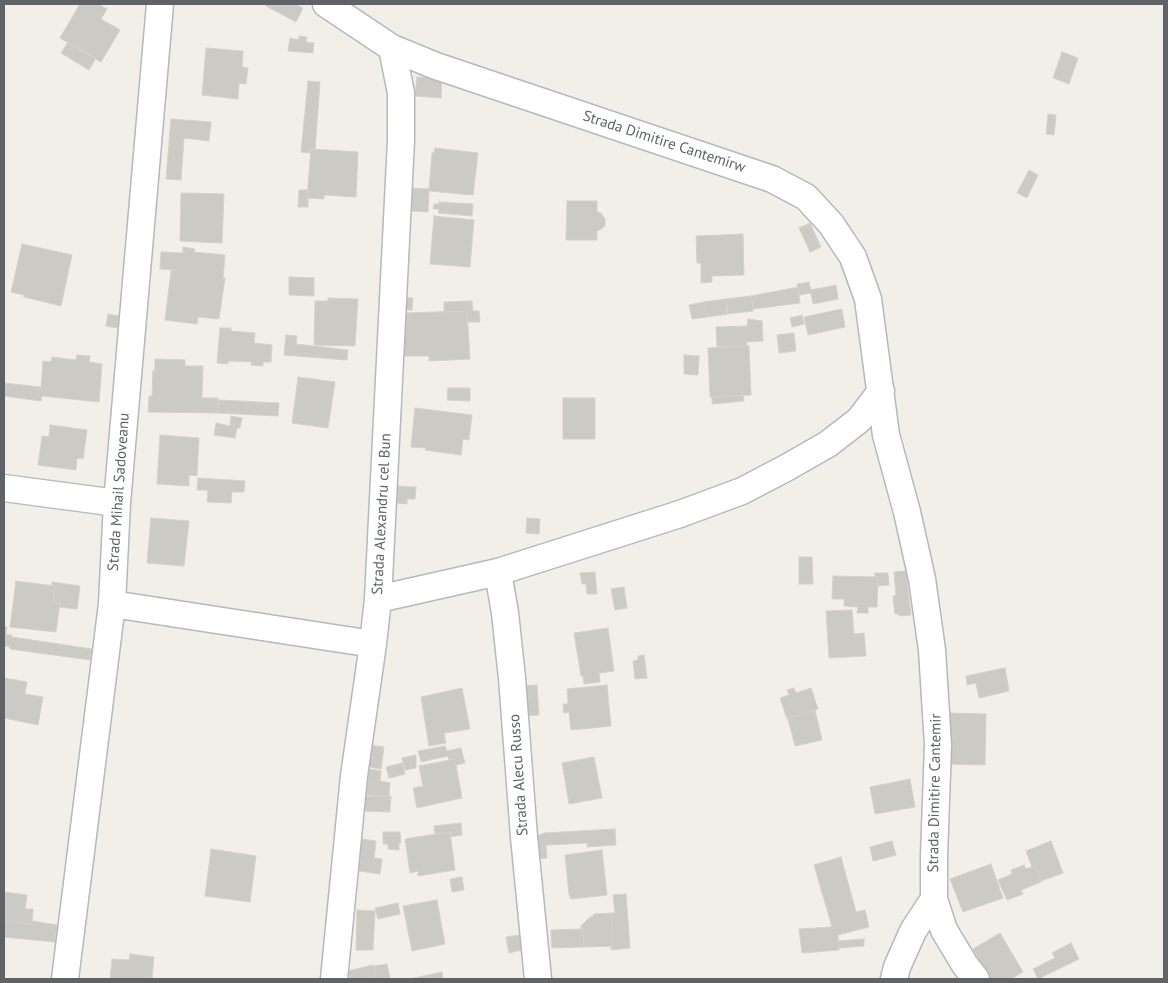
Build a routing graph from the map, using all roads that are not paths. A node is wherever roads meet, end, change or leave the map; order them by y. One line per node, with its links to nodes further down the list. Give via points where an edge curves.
1 (160, 4): 6 (street, Strada Mihail Sadoveanu)
2 (326, 4): 3 (street, Strada Dimitire Cantemirw)
3 (392, 48): 4 (street, Strada Dimitire Cantemirw, via 436,66 772,179 806,198 831,224 853,257 868,299); 8 (street, Strada Alexandru cel Bun, via 401,93 401,140)
4 (881, 391): 7 (street, via 859,420 828,444 742,490 680,514); 11 (street, Strada Dimitire Cantemir, via 886,435 922,579 932,650 938,745)
5 (4, 488): 6 (street)
6 (117, 504): 9 (street, Strada Mihail Sadoveanu)
7 (498, 572): 8 (street); 14 (street, Strada Alecu Russo, via 512,678)
8 (378, 599): 10 (street, Strada Alexandru cel Bun)
9 (112, 604): 10 (street); 12 (street, Strada Mihail Sadoveanu)
10 (373, 644): 13 (street, Strada Alexandru cel Bun, via 354,776)
11 (934, 899): 15 (street, via 913,931); 16 (street, Strada Dimitire Cantemir, via 944,930)
12 (66, 979)
13 (334, 979)
14 (538, 979)
15 (894, 979)
16 (976, 979)

